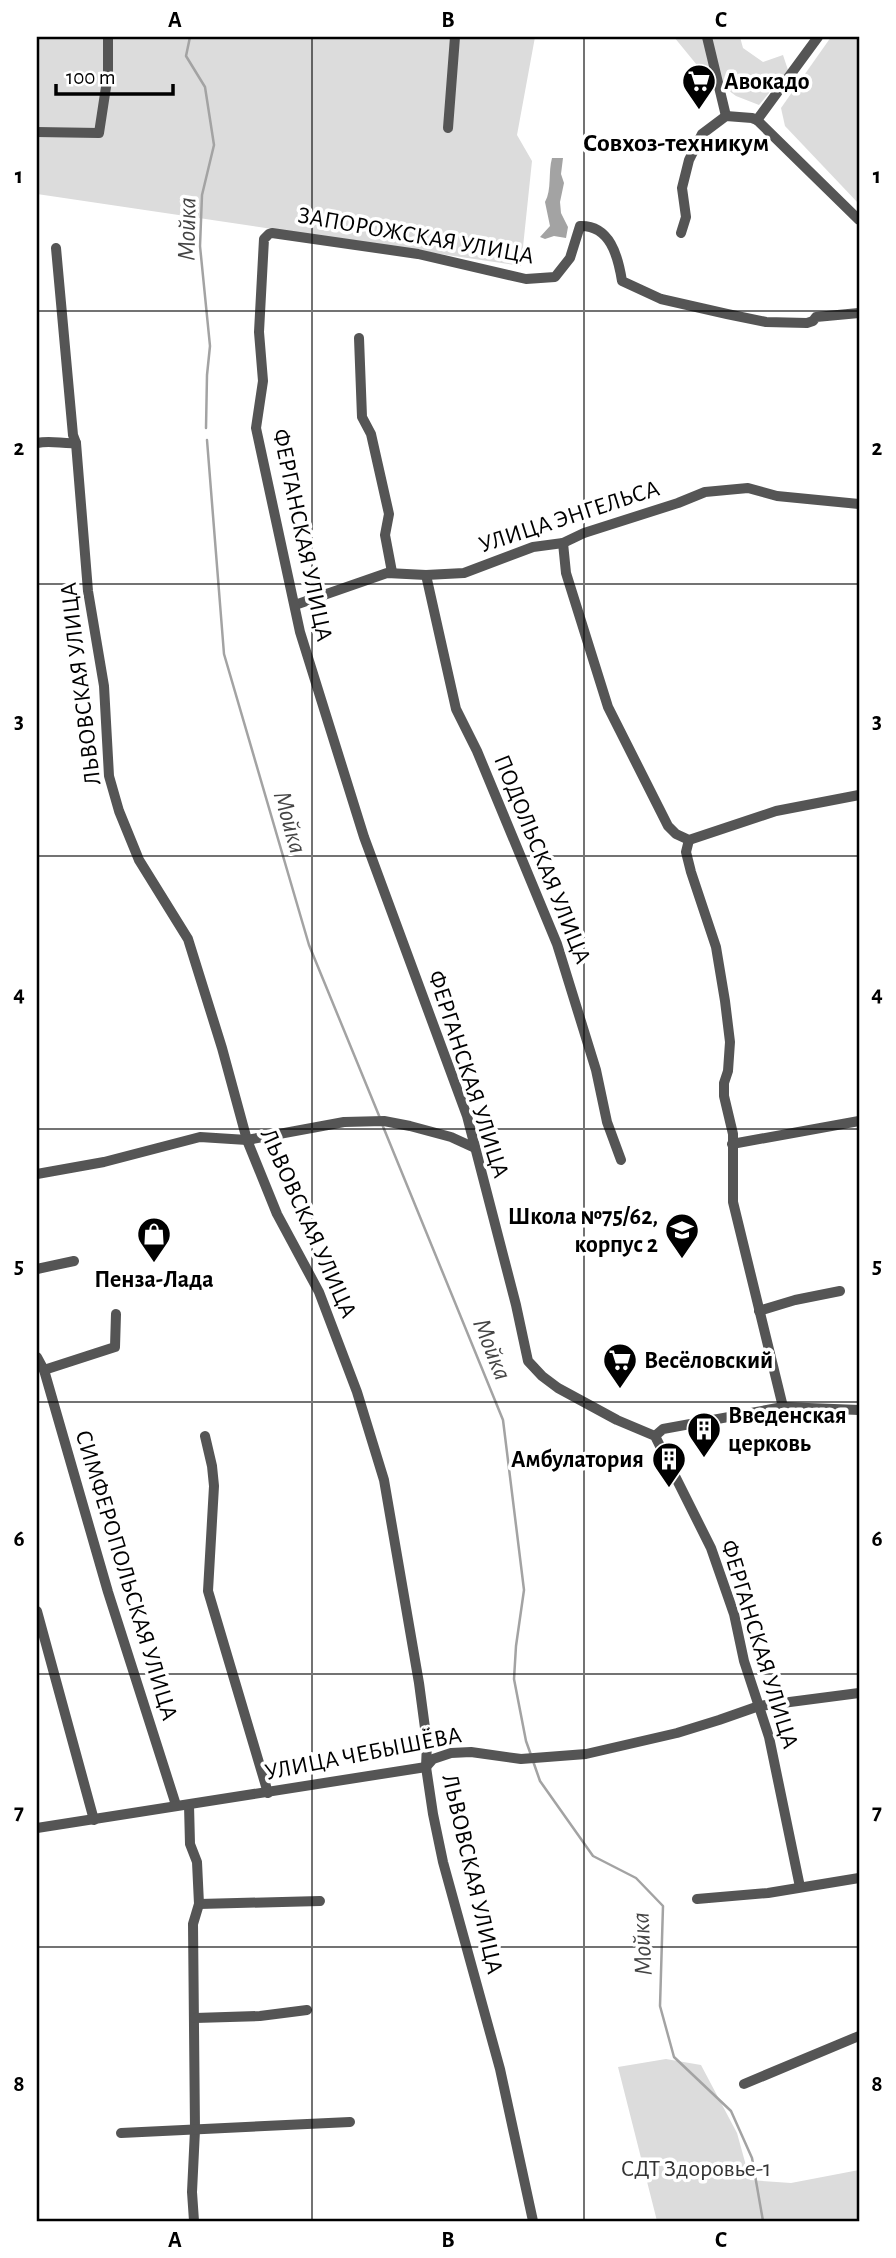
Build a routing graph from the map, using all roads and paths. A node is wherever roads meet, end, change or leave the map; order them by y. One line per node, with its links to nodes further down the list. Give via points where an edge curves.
1 (108, 37): 8 (street, via 99,133)
2 (455, 37): 7 (street)
3 (707, 37): 5 (street)
4 (818, 37): 6 (street)
5 (726, 116): 6 (street); 10 (street, via 702,134 689,160 682,188 686,217)
6 (757, 120): 9 (street)
7 (448, 128)
8 (37, 132)
9 (859, 220)
10 (681, 233)
11 (266, 236): 13 (street, ЗАПОРОЖСКАЯ УЛИЦА, via 272,233 418,254 526,279 555,277 570,258 580,226 589,226 612,244 622,281 661,299 766,322 807,323 816,317); 21 (street, ФЕРГАНСКАЯ УЛИЦА, via 258,331 262,381 256,428)
12 (56, 248): 16 (street, ЛЬВОВСКАЯ УЛИЦА)
13 (859, 313)
14 (359, 338): 19 (street, via 362,417 371,434 389,514 385,535)
15 (37, 443): 16 (street)
16 (76, 443): 25 (street, ЛЬВОВСКАЯ УЛИЦА, via 88,591 104,686 109,776 139,860 188,939)
17 (859, 503): 18 (street, УЛИЦА ЭНГЕЛЬСА, via 748,488 705,492)
18 (563, 543): 20 (street, УЛИЦА ЭНГЕЛЬСА, via 533,547 464,573); 23 (street, via 566,573 608,707 668,826)
19 (392, 572): 20 (street, УЛИЦА ЭНГЕЛЬСА); 21 (street, УЛИЦА ЭНГЕЛЬСА)
20 (426, 575): 28 (street, ПОДОЛЬСКАЯ УЛИЦА, via 456,709 554,935)
21 (295, 605): 27 (street, ФЕРГАНСКАЯ УЛИЦА, via 364,838)
22 (859, 795): 23 (street, via 776,811)
23 (689, 840): 26 (street, via 686,852 716,947 725,1001 730,1042 724,1096)
24 (859, 1121): 26 (street)
25 (247, 1140): 27 (street, via 344,1122 384,1121 433,1131); 29 (street, via 200,1137); 44 (street, ЛЬВОВСКАЯ УЛИЦА, via 277,1214 318,1292 357,1392 384,1480 419,1683)
26 (732, 1144): 33 (street, via 733,1202)
27 (475, 1148): 40 (street, ФЕРГАНСКАЯ УЛИЦА, via 528,1361 558,1388)
28 (621, 1160)
29 (37, 1174)
30 (74, 1261): 31 (street)
31 (37, 1269)
32 (840, 1291): 33 (street)
33 (759, 1311): 37 (street)
34 (116, 1314): 36 (street, via 115,1347)
35 (37, 1357): 36 (street, СИМФЕРОПОЛЬСКАЯ УЛИЦА)
36 (44, 1370): 46 (street, СИМФЕРОПОЛЬСКАЯ УЛИЦА)
37 (783, 1408): 38 (street); 40 (street, via 663,1429)
38 (859, 1410)
39 (205, 1436): 45 (street, via 214,1486 208,1591)
40 (655, 1436): 43 (street, ФЕРГАНСКАЯ УЛИЦА, via 711,1548)
41 (37, 1611): 48 (street)
42 (859, 1693): 43 (street, УЛИЦА ЧЕБЫШЁВА)
43 (759, 1706): 44 (street, УЛИЦА ЧЕБЫШЁВА, via 677,1733 586,1754 522,1759 451,1753 433,1759); 51 (street, ФЕРГАНСКАЯ УЛИЦА)
44 (426, 1767): 45 (street, УЛИЦА ЧЕБЫШЁВА); 63 (street, ЛЬВОВСКАЯ УЛИЦА, via 443,1862 500,2069)
45 (268, 1793): 47 (street, УЛИЦА ЧЕБЫШЁВА)
46 (176, 1805): 47 (street, УЛИЦА ЧЕБЫШЁВА); 48 (street, УЛИЦА ЧЕБЫШЁВА)
47 (189, 1805): 54 (street)
48 (94, 1820): 49 (street, УЛИЦА ЧЕБЫШЁВА)
49 (37, 1828)
50 (859, 1878): 51 (street)
51 (800, 1887): 52 (street)
52 (697, 1899)
53 (320, 1901): 54 (street)
54 (198, 1904): 56 (street, via 193,1924)
55 (307, 2010): 56 (street)
56 (195, 2018): 60 (street)
57 (859, 2036): 58 (street)
58 (744, 2084)
59 (351, 2122): 60 (street)
60 (195, 2130): 61 (street); 62 (street)
61 (121, 2133)
62 (194, 2221)
63 (533, 2221)

